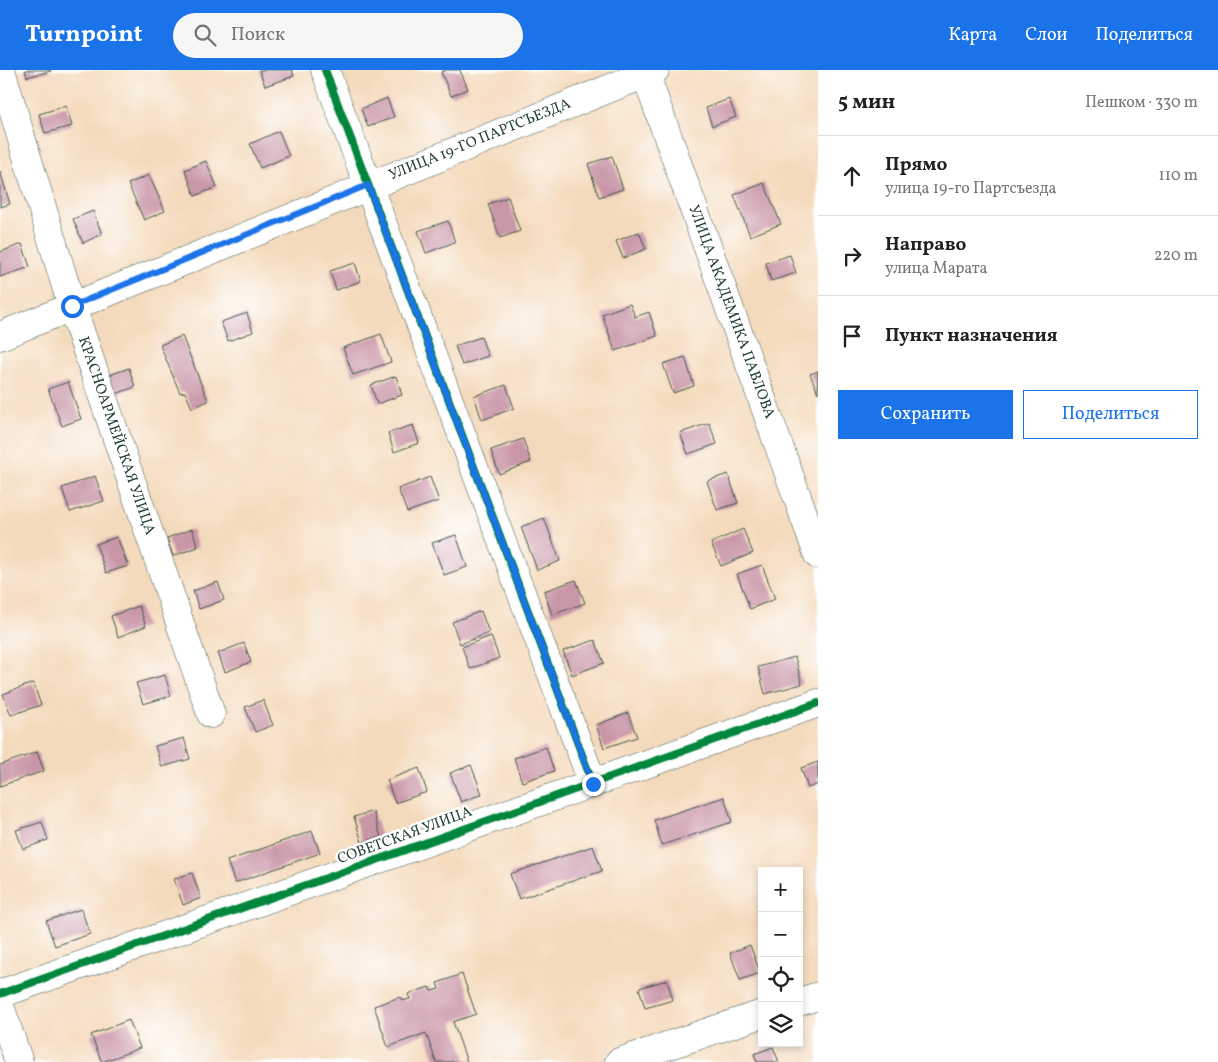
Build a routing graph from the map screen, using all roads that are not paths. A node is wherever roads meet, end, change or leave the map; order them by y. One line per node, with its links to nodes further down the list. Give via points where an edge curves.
1 (1, 70): 5 (street, КРАСНОАРМЕЙСКАЯ УЛИЦА)
2 (324, 70): 4 (street)
3 (648, 71): 4 (street, УЛИЦА 19-ГО ПАРТСЪЕЗДА); 7 (street, УЛИЦА АКАДЕМИКА ПАВЛОВА)
4 (368, 185): 5 (street, УЛИЦА 19-ГО ПАРТСЪЕЗДА); 10 (street)
5 (72, 306): 6 (street, УЛИЦА 19-ГО ПАРТСЪЕЗДА); 9 (street, КРАСНОАРМЕЙСКАЯ УЛИЦА)
6 (0, 336)
7 (818, 555)
8 (818, 703): 10 (street, СОВЕТСКАЯ УЛИЦА)
9 (211, 714)
10 (593, 784): 11 (street, СОВЕТСКАЯ УЛИЦА)
11 (0, 994)
12 (818, 996): 13 (street)
13 (803, 1001)
14 (0, 1006): 17 (street)
15 (758, 1015): 16 (street)
16 (623, 1061)
17 (19, 1062)

